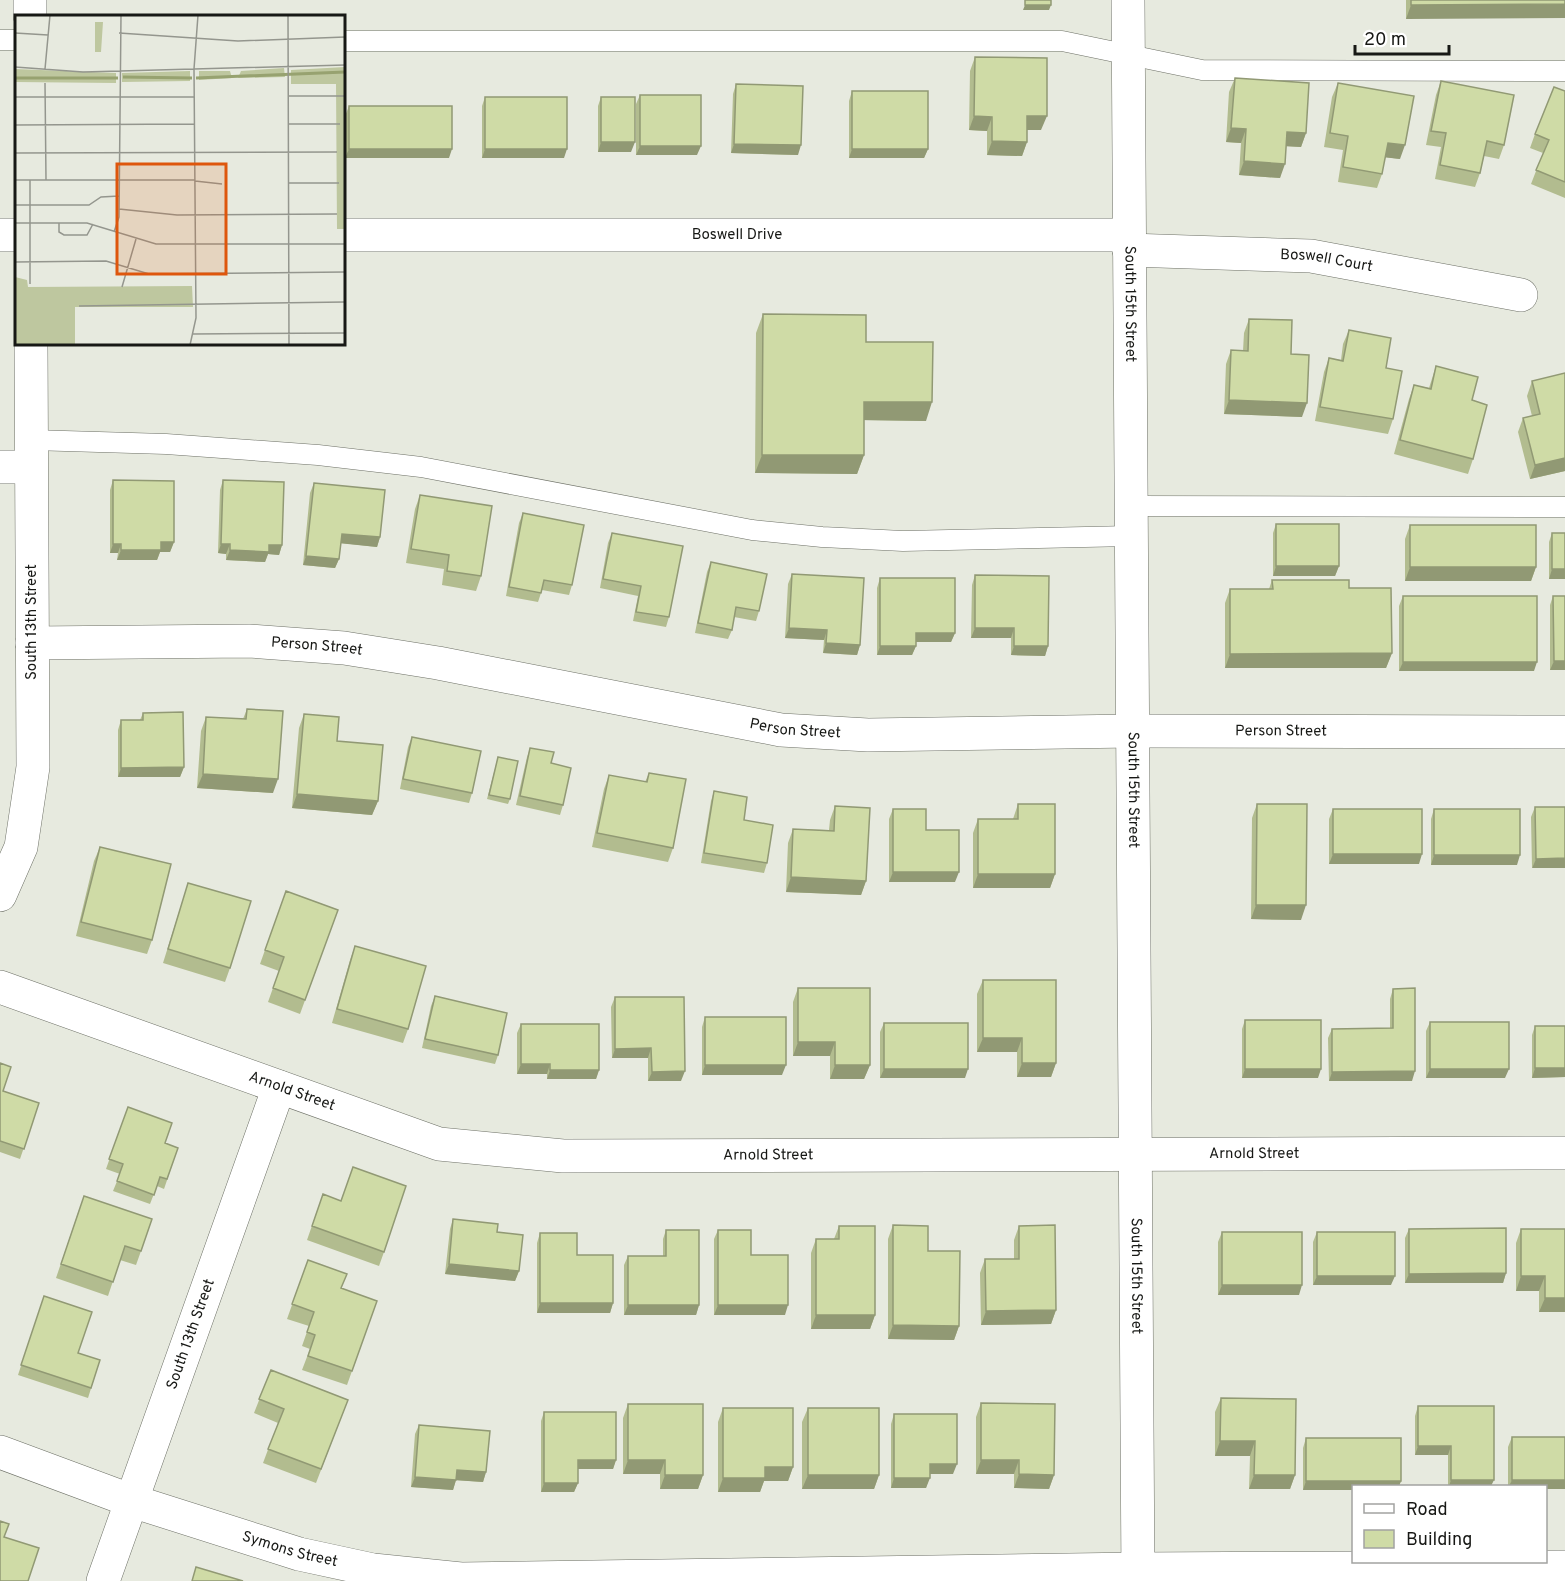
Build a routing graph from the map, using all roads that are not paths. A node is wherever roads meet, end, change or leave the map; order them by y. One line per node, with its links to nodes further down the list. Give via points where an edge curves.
1 (1128, 0): 3 (street, South 15th Street)
2 (345, 41): 3 (lane, via 1062,41)
3 (1128, 54): 4 (lane, via 1202,70); 6 (street, South 15th Street)
4 (1565, 71)
5 (345, 235): 6 (street, Boswell Drive)
6 (1129, 242): 7 (street, Boswell Court, via 1311,256); 11 (street, South 15th Street)
7 (1521, 295)
8 (31, 345): 9 (street, South 13th Street)
9 (21, 458): 11 (lane, via 166,444 318,455 545,489 752,530 822,537 903,540); 12 (street, South 13th Street)
10 (1565, 507): 11 (lane)
11 (1131, 521): 13 (street, South 15th Street)
12 (32, 643): 13 (street, Person Street, via 249,641 344,648 781,730 868,735); 15 (street, South 13th Street, via 33,767 21,847)
13 (1132, 731): 14 (street, Person Street); 19 (street, South 15th Street)
14 (1565, 732)
15 (0, 896)
16 (0, 987): 17 (street, Arnold Street)
17 (279, 1087): 19 (street, Arnold Street, via 439,1144 563,1156); 21 (street, South 13th Street)
18 (1565, 1153): 19 (street, Arnold Street)
19 (1135, 1154): 23 (street, South 15th Street)
20 (0, 1452): 21 (street, Symons Street)
21 (132, 1501): 23 (street, Symons Street, via 299,1554 373,1570 461,1579); 24 (street, South 13th Street)
22 (1565, 1567): 23 (street, Symons Street)
23 (1138, 1575)
24 (103, 1581)

